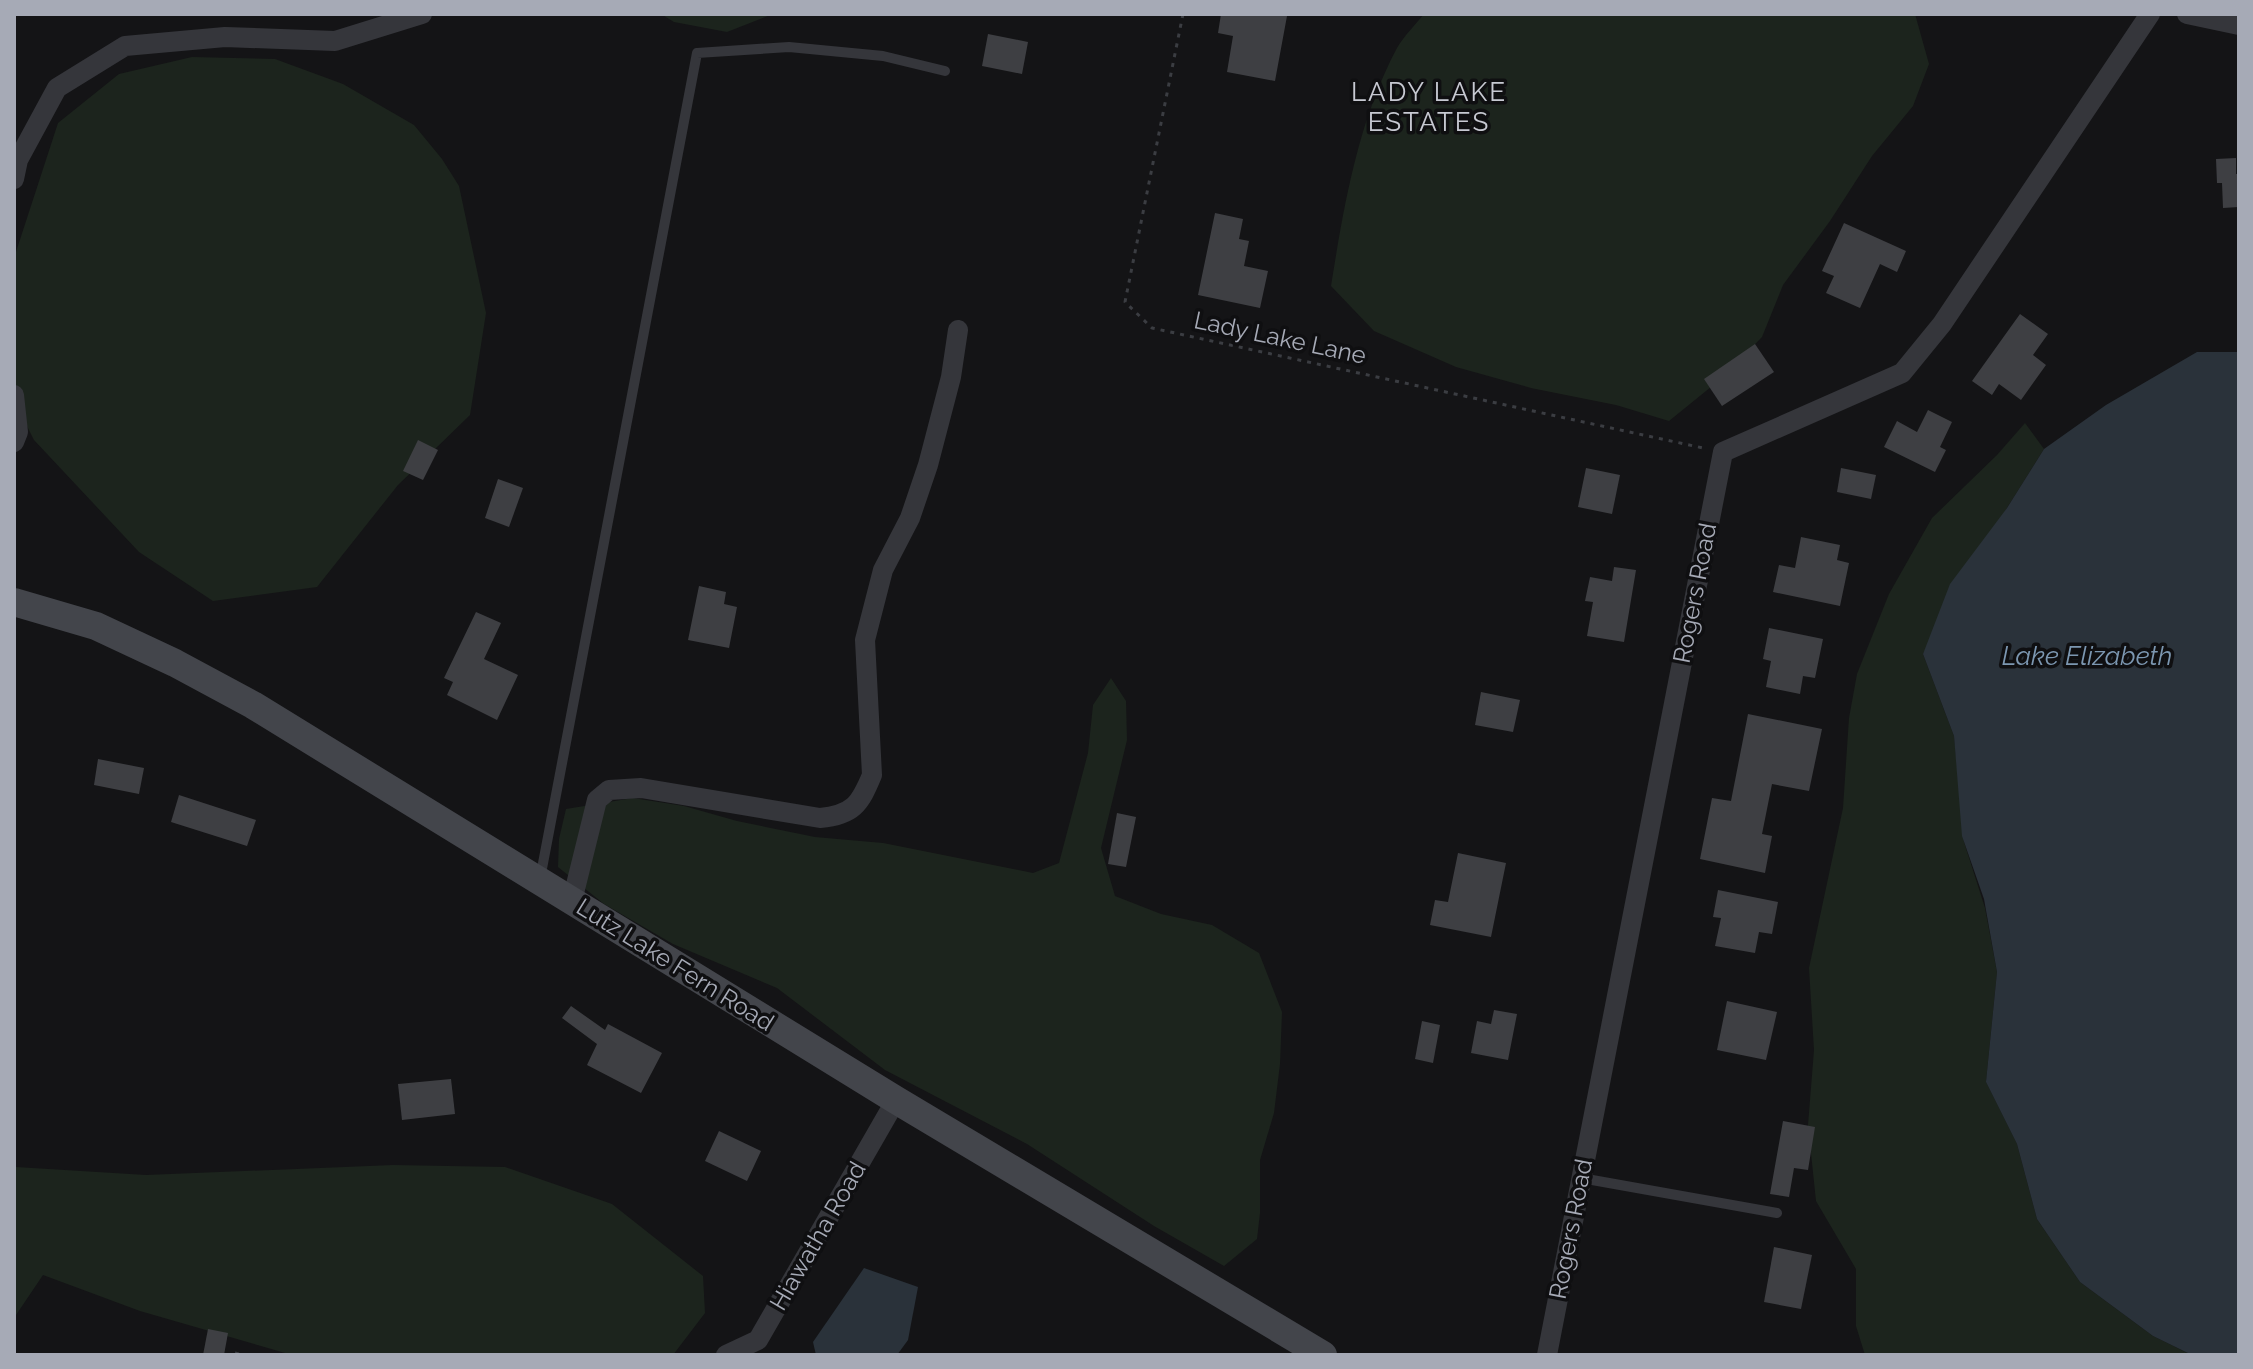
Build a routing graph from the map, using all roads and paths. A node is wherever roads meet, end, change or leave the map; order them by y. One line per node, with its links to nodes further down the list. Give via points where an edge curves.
1 (1183, 14): 11 (path, Lady Lake Lane, via 1125,302 1152,328)
2 (2150, 14): 11 (street, via 1942,324 1902,373)
3 (2187, 14): 5 (street)
4 (420, 15): 7 (street, via 335,41 225,37 125,46 57,88 18,160)
5 (2239, 25)
6 (945, 71): 13 (lane, via 883,56 789,47 697,53)
7 (14, 179)
8 (958, 330): 14 (street, via 928,465 910,518 883,570 865,640 872,775 864,794 839,816 820,818 641,788 609,790 597,800)
9 (14, 395): 10 (street)
10 (14, 442)
11 (1723, 452): 16 (street, Rogers Road)
12 (14, 602): 13 (main road, Lutz Lake Fern Road, via 96,626 175,663 253,705)
13 (539, 881): 14 (main road, Lutz Lake Fern Road)
14 (572, 901): 15 (main road, Lutz Lake Fern Road)
15 (896, 1100): 20 (street, Hiawatha Road, via 758,1340); 21 (main road, Lutz Lake Fern Road, via 1293,1343)
16 (1581, 1178): 17 (lane); 22 (street, Rogers Road)
17 (1777, 1213)
18 (235, 1353): 19 (path)
19 (244, 1355)
20 (726, 1355)
21 (1323, 1355)
22 (1547, 1355)

